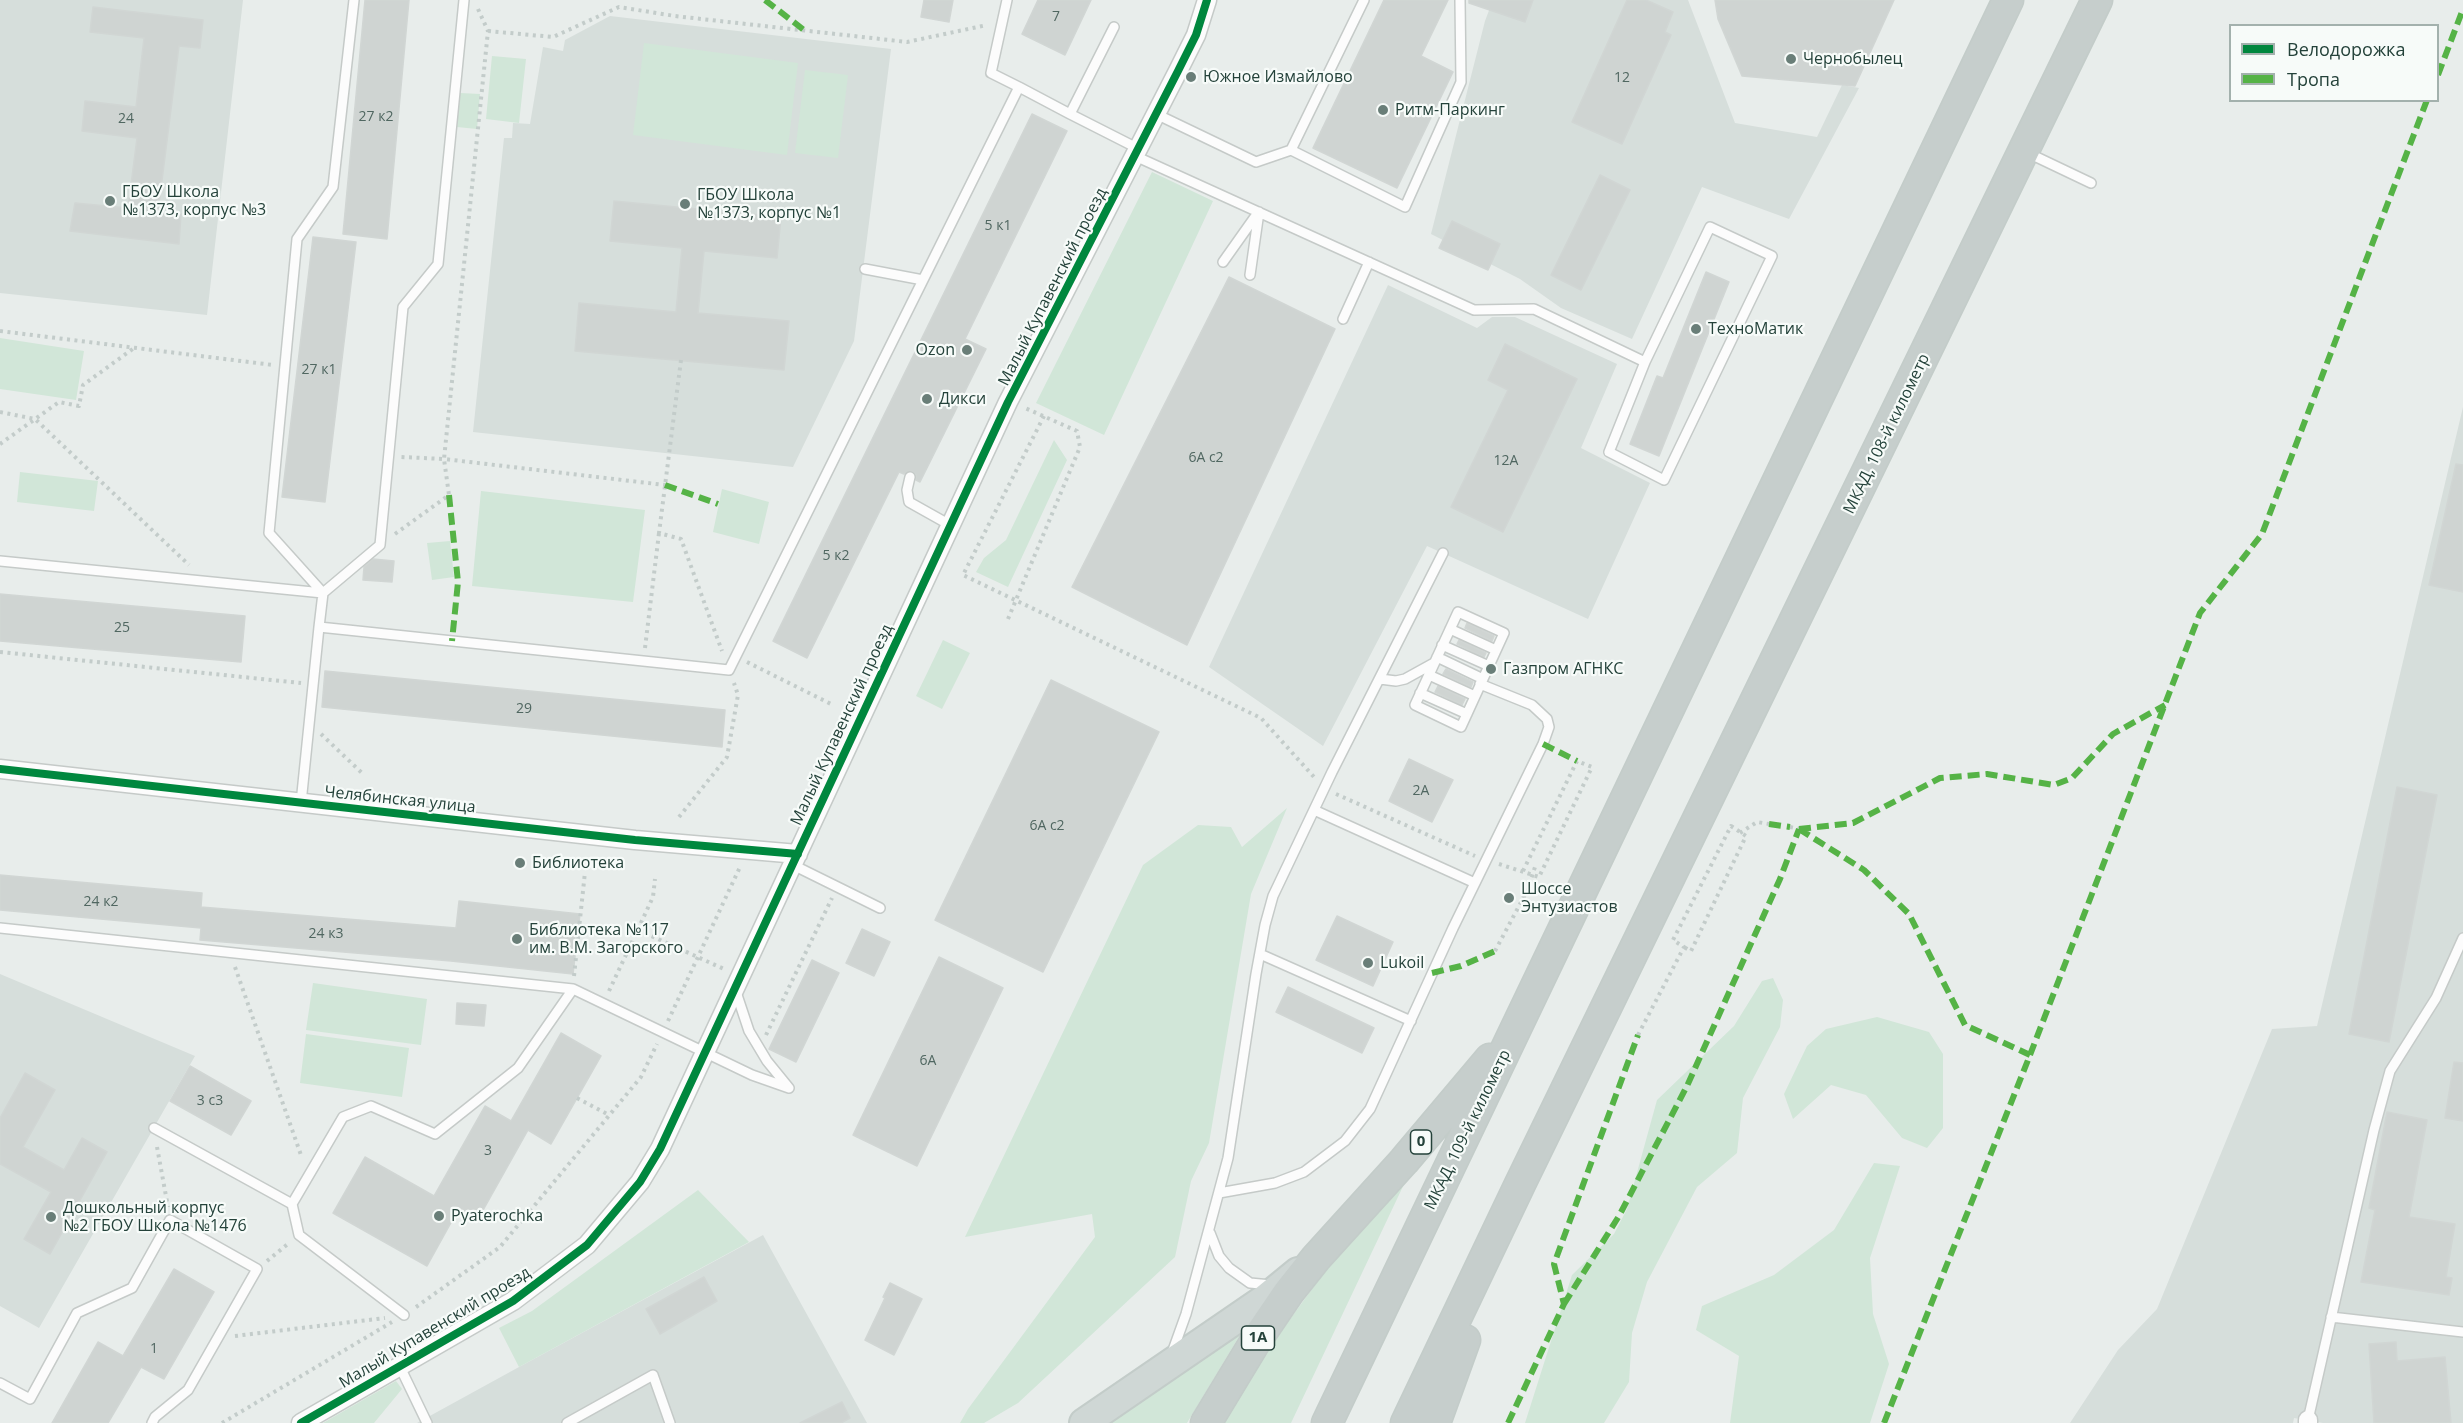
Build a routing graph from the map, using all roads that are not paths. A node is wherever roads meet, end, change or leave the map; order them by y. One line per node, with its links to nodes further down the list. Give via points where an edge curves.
1 (354, 0): 31 (lane, via 333,187 297,239 269,533)
2 (464, 0): 31 (lane, via 438,264 403,307 380,545)
3 (1007, 0): 10 (lane, via 991,73)
4 (1207, 0): 12 (street, Малый Купавенский проезд, via 1196,34)
5 (1364, 0): 13 (lane)
6 (1460, 0): 13 (lane, via 1461,82 1406,207)
7 (2008, 0): 56 (highway, МКАД, 109-й километр)
8 (2097, 0): 14 (highway, МКАД, 108-й километр)
9 (1114, 27): 11 (lane)
10 (1018, 87): 11 (lane); 22 (lane)
11 (1070, 114): 15 (lane)
12 (1156, 114): 13 (lane, via 1256,162); 15 (street, Малый Купавенский проезд)
13 (1291, 150)
14 (2024, 151): 16 (lane); 59 (highway, МКАД, 108-й километр)
15 (1137, 152): 17 (lane); 28 (street, Малый Купавенский проезд, via 1008,402)
16 (2091, 183)
17 (1259, 212): 18 (lane); 19 (lane); 21 (lane)
18 (1223, 262)
19 (1369, 262): 23 (lane); 25 (lane)
20 (865, 269): 22 (lane)
21 (1250, 275)
22 (923, 280): 32 (lane, via 729,670)
23 (1474, 310): 24 (lane); 26 (lane, via 1534,309)
24 (1491, 316)
25 (1343, 319)
26 (1645, 362): 26 (lane, via 1609,452 1664,480 1772,256 1710,227)
27 (910, 477): 28 (lane, via 909,502)
28 (950, 525): 47 (street, Малый Купавенский проезд)
29 (1443, 553): 39 (lane)
30 (0, 561): 31 (lane)
31 (323, 593): 32 (lane)
32 (320, 627): 45 (lane)
33 (1450, 629): 34 (lane); 35 (lane); 35 (lane, via 1458,612 1486,624 1504,633)
34 (1442, 645): 36 (lane); 37 (lane)
35 (1496, 650): 37 (lane)
36 (1435, 660): 38 (lane); 39 (lane, via 1405,679); 40 (lane)
37 (1489, 666): 40 (lane)
38 (1429, 675): 41 (lane); 42 (lane)
39 (1380, 679): 46 (lane)
40 (1482, 681): 42 (lane); 48 (lane, via 1532,705 1548,719 1549,727)
41 (1420, 693): 43 (lane); 43 (lane, via 1414,705 1461,727)
42 (1475, 696): 43 (lane)
43 (1467, 714)
44 (0, 769): 45 (street, Челябинская улица)
45 (302, 803): 47 (street, Челябинская улица, via 748,850)
46 (1314, 810): 48 (lane); 52 (lane, via 1273,896)
47 (795, 860): 49 (lane); 53 (street, Малый Купавенский проезд)
48 (1475, 884): 55 (lane)
49 (880, 908)
50 (0, 928): 54 (lane)
51 (2463, 938): 66 (lane, via 2436,998 2390,1071)
52 (1260, 954): 55 (lane); 60 (lane)
53 (738, 983): 57 (street, Малый Купавенский проезд); 57 (lane, via 749,1031 789,1088)
54 (573, 989): 57 (lane); 61 (lane, via 518,1068 435,1134 371,1106 343,1117)
55 (1411, 1021): 60 (lane, via 1370,1109 1345,1141 1318,1164 1291,1178)
56 (1520, 1022): 63 (highway, 0, via 1404,1161); 79 (highway, МКАД, 109-й километр)
57 (705, 1053): 69 (street, Малый Купавенский проезд, via 660,1149 640,1182 587,1245 513,1301)
58 (154, 1128): 61 (lane)
59 (1521, 1182): 80 (highway); 81 (highway)
60 (1219, 1193): 62 (lane)
61 (292, 1204): 65 (lane, via 298,1235)
62 (1209, 1230): 64 (lane, via 1219,1256 1239,1276 1265,1286); 68 (lane, via 1184,1324)
63 (1316, 1258): 64 (main road, 0); 78 (highway, 1A, via 1255,1342)
64 (1287, 1281): 68 (main road, 0)
65 (404, 1315)
66 (2331, 1317): 67 (lane); 71 (lane)
67 (2463, 1332)
68 (1167, 1366): 77 (main road, 0)
69 (400, 1367): 73 (street, Малый Купавенский проезд); 74 (lane)
70 (0, 1383): 72 (lane, via 30,1399 77,1313 132,1288 170,1220 257,1269 188,1390)
71 (2308, 1422)
72 (152, 1423)
73 (301, 1423)
74 (427, 1423)
75 (567, 1423): 76 (lane, via 653,1375)
76 (670, 1423)
77 (1084, 1423)
78 (1206, 1423)
79 (1327, 1423)
80 (1406, 1423)
81 (1435, 1423)

